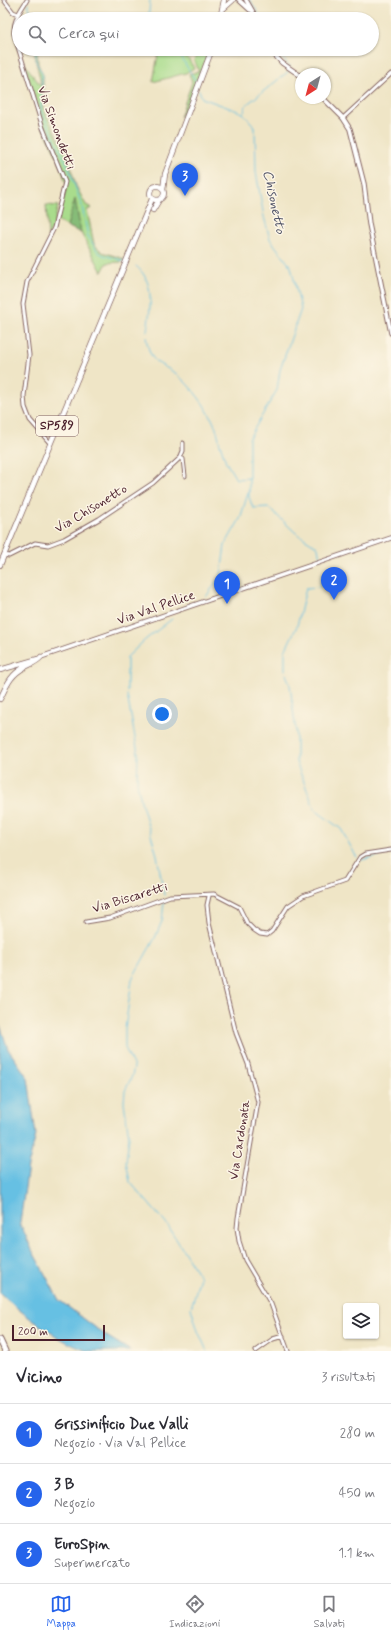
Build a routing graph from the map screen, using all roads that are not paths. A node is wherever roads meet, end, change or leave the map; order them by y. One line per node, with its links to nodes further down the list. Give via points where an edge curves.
1 (4, 0): 8 (street)
2 (27, 0): 9 (street, Via Simondetti)
3 (224, 0): 7 (main road)
4 (233, 0): 7 (main road)
5 (239, 0): 10 (street)
6 (246, 0): 10 (street)
7 (222, 11)
8 (13, 12)
9 (19, 12)
10 (253, 12)
11 (21, 56): 25 (street, Via Simondetti, via 43,128 65,182 54,228 30,274 24,294 23,311 29,355 24,401 30,420)
12 (209, 56): 18 (main road, SP589)
13 (276, 56): 14 (street)
14 (295, 72)
15 (391, 74): 17 (street)
16 (330, 104): 17 (street)
17 (343, 118): 24 (street, via 350,129 364,184 369,224)
18 (165, 174): 19 (main road, SP589); 20 (main road, SP589)
19 (153, 187): 20 (main road, via 158,186); 21 (main road, SP589, via 149,193)
20 (163, 190): 22 (main road, SP589, via 164,196)
21 (152, 199): 22 (main road); 23 (main road, SP589)
22 (158, 200): 23 (main road, SP589)
23 (115, 287): 25 (main road, SP589)
24 (391, 333)
25 (50, 443): 30 (main road, SP589)
26 (183, 443): 27 (street)
27 (180, 458): 28 (street, via 183,459); 30 (street, Via Chisonetto, via 153,483 64,539 48,545 35,543 9,556)
28 (186, 476)
29 (391, 538): 32 (street, Via Val Pellice)
30 (4, 555): 31 (main road, SP589)
31 (0, 565)
32 (41, 657): 33 (main road); 35 (main road, via 8,680)
33 (0, 670)
34 (0, 685): 35 (main road)
35 (1, 697)
36 (391, 850): 37 (street, Via Biscaretti, via 365,854 360,857 345,881 303,896 288,906 267,935 254,930 239,906 214,894)
37 (209, 896): 38 (street, Via Biscaretti, via 178,894 110,918); 39 (street, Via Cardonata, via 209,922 236,1033 248,1064 258,1102 237,1228 245,1260 271,1304)
38 (86, 922)
39 (283, 1336): 44 (street, via 273,1339); 45 (street, Via Cardonata)
40 (0, 1340): 43 (highway)
41 (0, 1347): 42 (highway)
42 (2, 1351)
43 (5, 1351)
44 (256, 1351)
45 (288, 1351)

